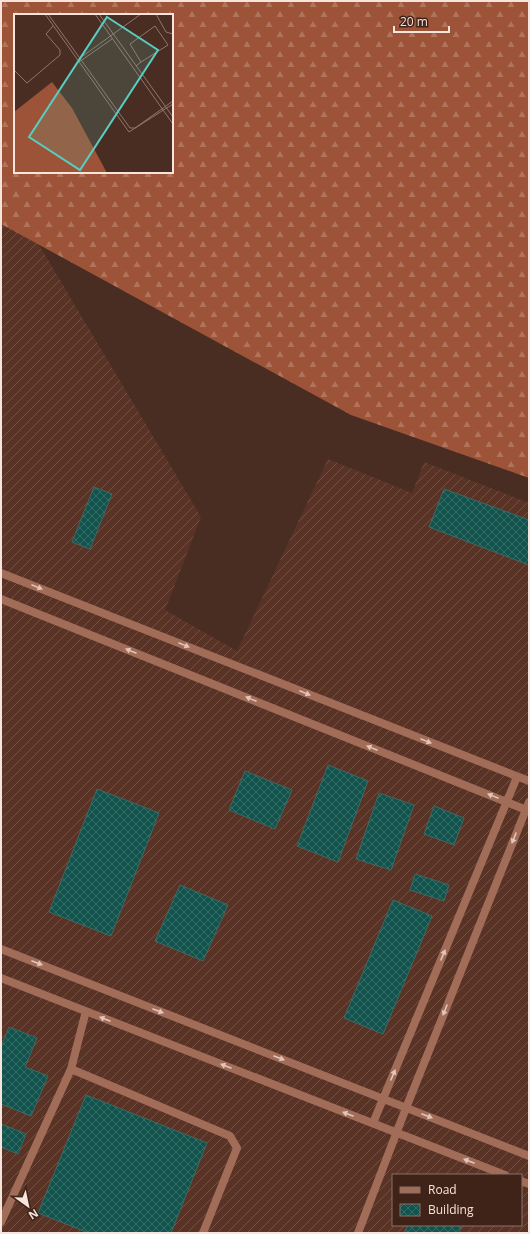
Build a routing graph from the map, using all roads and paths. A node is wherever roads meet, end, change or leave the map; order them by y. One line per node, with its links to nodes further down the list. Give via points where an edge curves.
1 (1, 572): 3 (street, one-way to 3)
2 (1, 599): 5 (street, one-way to 2)
3 (517, 777): 4 (street); 5 (street)
4 (529, 782)
5 (507, 802): 6 (street); 11 (street, one-way to 5)
6 (528, 807): 12 (street, one-way to 12)
7 (1, 949): 11 (street, one-way to 11)
8 (1, 978): 9 (street)
9 (86, 1011): 10 (street); 13 (street, one-way to 9)
10 (71, 1069): 17 (street); 18 (street, via 230,1136 236,1148)
11 (383, 1099): 12 (street); 13 (street)
12 (406, 1108): 14 (street); 15 (street, one-way to 15)
13 (373, 1124): 14 (street)
14 (397, 1133): 16 (street, one-way to 14); 19 (street)
15 (529, 1156)
16 (502, 1174)
17 (1, 1222)
18 (203, 1233)
19 (358, 1233)

